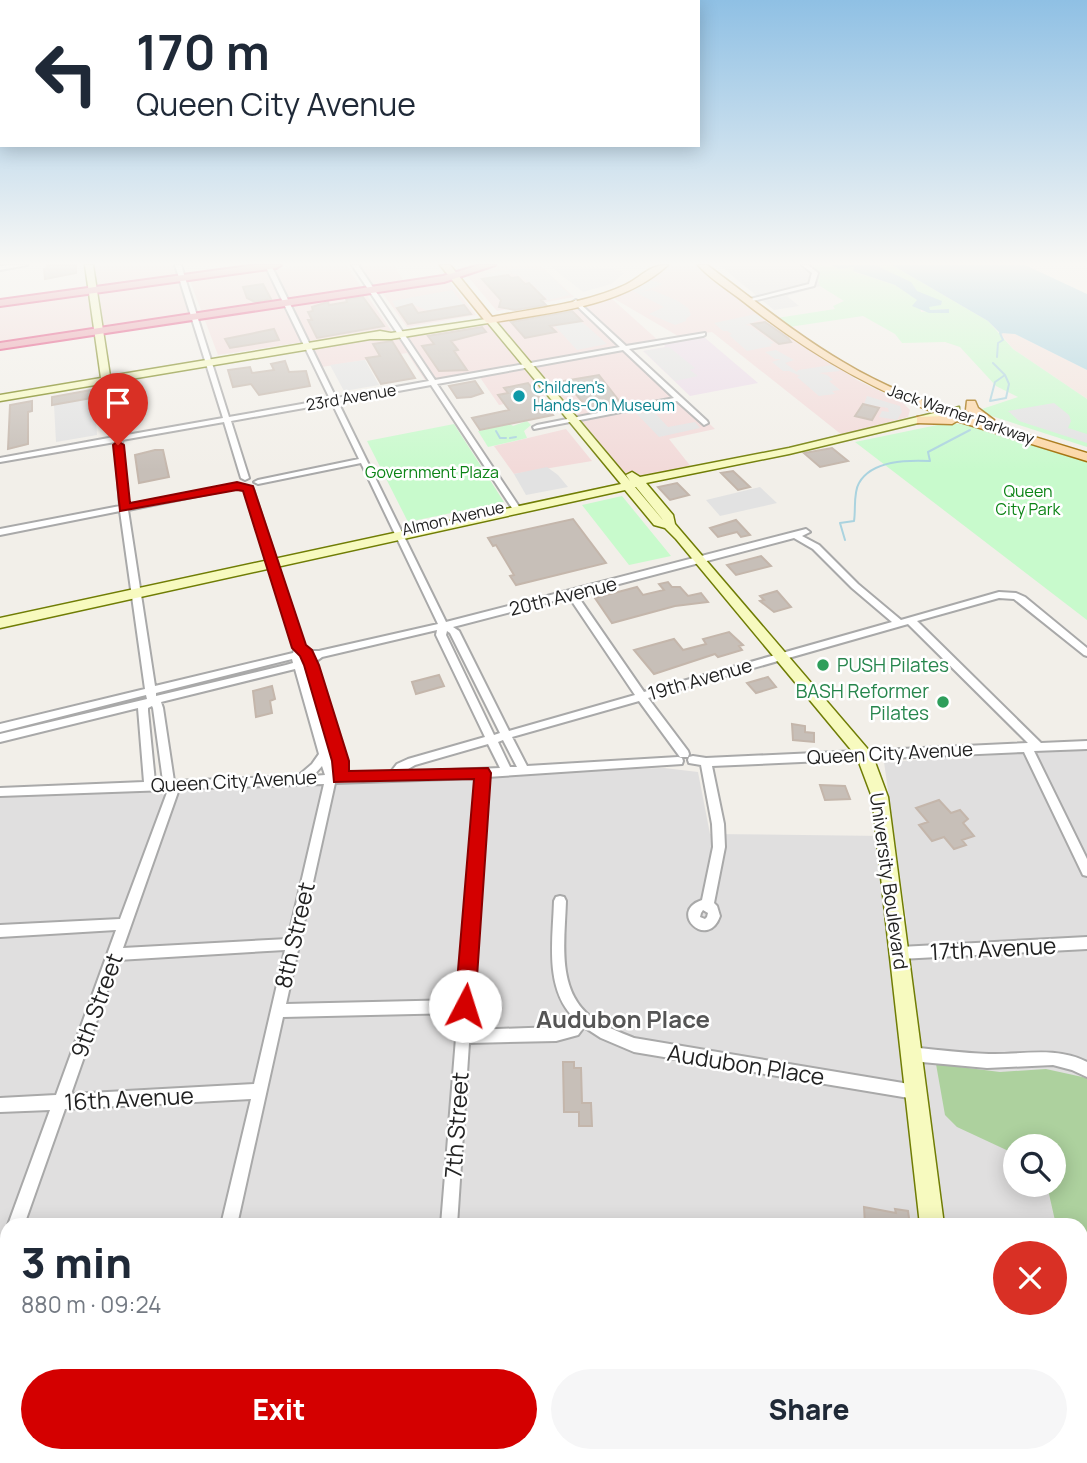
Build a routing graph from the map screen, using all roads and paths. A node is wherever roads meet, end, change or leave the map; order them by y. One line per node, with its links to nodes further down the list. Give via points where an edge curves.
1 (85, 333): 12 (highway)
2 (100, 333): 17 (main road)
3 (200, 333): 15 (street)
4 (301, 333): 13 (street)
5 (390, 333): 13 (main road)
6 (400, 333): 18 (street)
7 (506, 333): 16 (main road, University Boulevard)
8 (608, 333): 14 (street)
9 (795, 333): 19 (main road, Jack Warner Parkway, via 829,358)
10 (800, 333): 24 (main road, Jack Warner Parkway, via 850,363)
11 (703, 334): 14 (street, 23rd Avenue)
12 (0, 346)
13 (308, 347): 15 (main road); 22 (street)
14 (623, 348): 16 (street, 23rd Avenue); 21 (street)
15 (209, 363): 17 (main road); 25 (street)
16 (532, 364): 18 (street, 23rd Avenue); 26 (main road, University Boulevard)
17 (106, 380): 20 (main road); 31 (street, 9th Street)
18 (432, 382): 22 (street, 23rd Avenue); 42 (street)
19 (896, 393): 24 (main road, Jack Warner Parkway); 27 (main road, via 914,410)
20 (0, 398)
21 (679, 399): 26 (street); 28 (street)
22 (333, 400): 25 (street, 23rd Avenue); 35 (street)
23 (971, 402): 29 (main road, via 972,410)
24 (951, 411): 27 (main road, Almon Avenue); 29 (main road, Jack Warner Parkway)
25 (226, 419): 31 (street, 23rd Avenue); 36 (street)
26 (578, 419): 30 (street); 38 (main road, University Boulevard)
27 (915, 421): 29 (main road); 38 (main road, Almon Avenue)
28 (704, 423)
29 (987, 423): 32 (main road, Jack Warner Parkway); 33 (main road, Jack Warner Parkway)
30 (537, 427)
31 (118, 438): 34 (street, 23rd Avenue); 41 (street, 9th Street)
32 (1087, 450)
33 (1087, 457)
34 (0, 460)
35 (362, 461): 37 (street); 45 (street)
36 (246, 478): 37 (street); 39 (street)
37 (258, 482): 40 (street)
38 (630, 483): 42 (main road, Almon Avenue); 47 (main road, University Boulevard, via 658,522 669,525)
39 (237, 486): 40 (street); 41 (street)
40 (249, 489): 48 (street, 8th Street)
41 (124, 508): 43 (street); 49 (street, 9th Street)
42 (516, 508): 45 (main road, Almon Avenue)
43 (0, 532)
44 (806, 532): 46 (street, 20th Avenue)
45 (399, 534): 48 (main road, Almon Avenue, via 279,557); 53 (street)
46 (795, 535): 47 (street, 20th Avenue); 51 (street, via 816,547 855,586)
47 (700, 560): 50 (street, 20th Avenue); 56 (main road, University Boulevard)
48 (272, 563): 49 (main road, Almon Avenue); 55 (street, 8th Street)
49 (136, 593): 52 (main road, Almon Avenue); 57 (street, 9th Street)
50 (572, 594): 53 (street, 20th Avenue); 58 (street)
51 (905, 622): 54 (street, 19th Avenue, via 1011,595); 56 (street, 19th Avenue); 64 (street)
52 (0, 623)
53 (443, 625): 55 (street, 20th Avenue); 60 (street, via 454,631); 62 (street, via 441,635)
54 (1087, 653)
55 (305, 656): 57 (street, 20th Avenue); 65 (street, 8th Street); 72 (street, 8th Street, via 340,761)
56 (781, 656): 58 (street, 19th Avenue); 66 (main road, University Boulevard)
57 (151, 696): 59 (street, 20th Avenue); 61 (street, 20th Avenue); 74 (street, 9th Street, via 143,706); 75 (street, 9th Street, via 158,708)
58 (641, 696): 60 (street, 19th Avenue); 67 (street)
59 (0, 728)
60 (507, 735): 62 (street, 19th Avenue); 68 (street)
61 (0, 738)
62 (491, 740): 69 (street); 71 (street, 19th Avenue, via 412,762)
63 (1087, 745): 64 (street, Queen City Avenue)
64 (1032, 747): 66 (street, Queen City Avenue); 77 (street)
65 (325, 753): 72 (street, 8th Street); 73 (street)
66 (864, 754): 67 (street, Queen City Avenue); 84 (main road, University Boulevard, via 880,797)
67 (690, 759): 68 (street, Queen City Avenue); 79 (street, via 718,824 719,847)
68 (524, 771): 69 (street, Queen City Avenue)
69 (507, 772): 70 (street, Queen City Avenue)
70 (482, 773): 71 (street, Queen City Avenue); 86 (street, 7th Street)
71 (394, 776): 72 (street, Queen City Avenue)
72 (336, 777): 73 (street, Queen City Avenue); 83 (street, 8th Street)
73 (302, 779): 75 (street, Queen City Avenue)
74 (150, 785): 75 (street, Queen City Avenue); 76 (street, Queen City Avenue)
75 (172, 785): 80 (street, 9th Street)
76 (0, 792)
77 (1087, 871)
78 (559, 901): 88 (street, via 562,984)
79 (707, 906)
80 (125, 924): 81 (street); 85 (street, 9th Street)
81 (0, 931)
82 (1087, 943): 84 (street, 17th Avenue)
83 (292, 944): 85 (street); 87 (street, 8th Street)
84 (900, 953): 90 (main road, University Boulevard)
85 (115, 954): 94 (street, 9th Street)
86 (465, 1006): 87 (street); 89 (street, 7th Street)
87 (277, 1012): 92 (street, 8th Street)
88 (581, 1020): 89 (street, via 573,1030 556,1034); 93 (street, Audubon Place, via 634,1045)
89 (463, 1037): 98 (street, 7th Street)
90 (911, 1054): 91 (street, via 1000,1061 1044,1056); 93 (main road, University Boulevard)
91 (1087, 1070)
92 (258, 1091): 94 (street, 16th Avenue); 97 (street, 8th Street)
93 (915, 1092): 99 (main road, University Boulevard)
94 (61, 1101): 95 (street, 16th Avenue); 96 (street, 9th Street)
95 (0, 1104)
96 (19, 1218)
97 (231, 1218)
98 (450, 1218)
99 (931, 1218)

